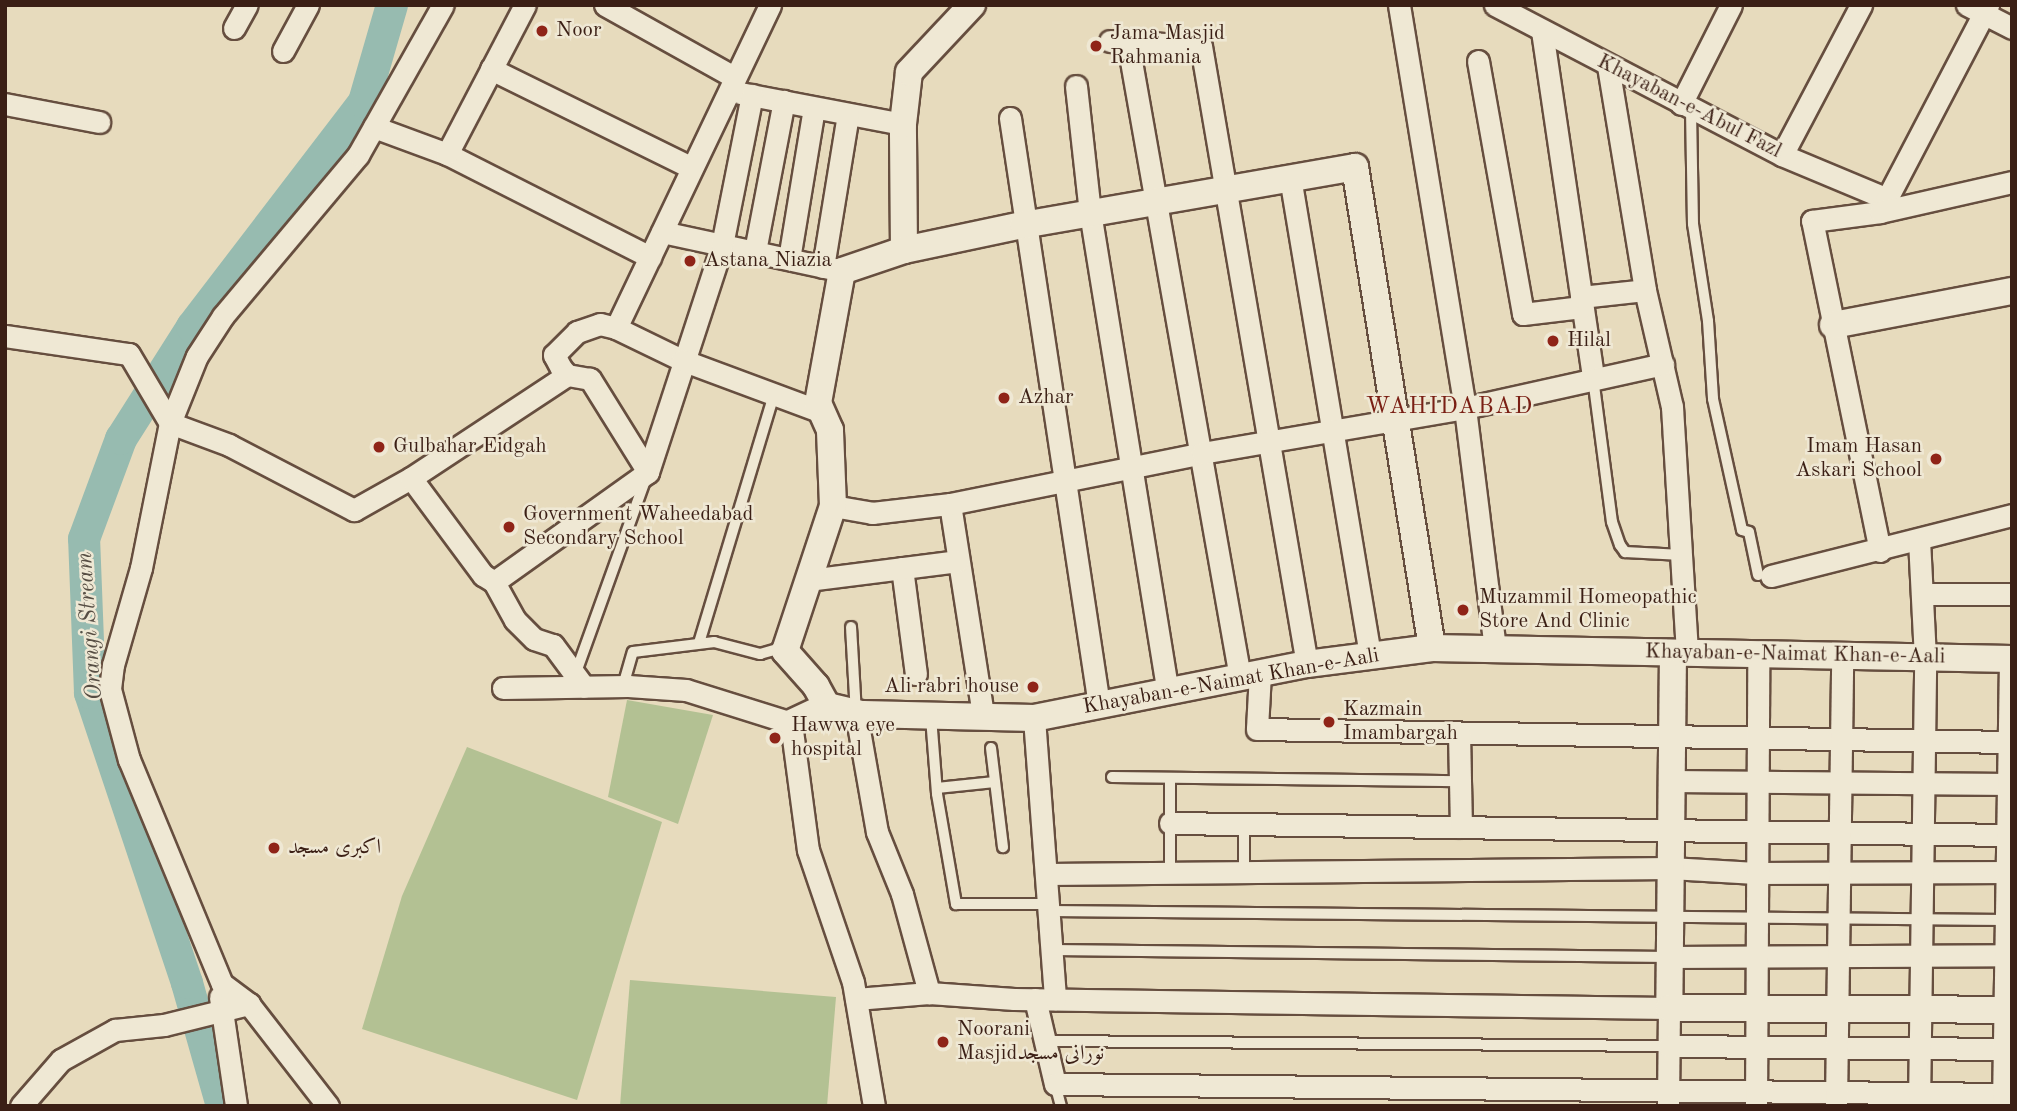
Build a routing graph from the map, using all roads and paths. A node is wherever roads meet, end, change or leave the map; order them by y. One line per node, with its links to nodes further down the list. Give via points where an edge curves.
1 (247, 5): 14 (street)
2 (308, 5): 16 (street)
3 (443, 5): 31 (street)
4 (525, 5): 19 (street)
5 (605, 5): 20 (street)
6 (770, 5): 20 (street)
7 (972, 5): 30 (street, via 909,72)
8 (1399, 5): 60 (street)
9 (1495, 5): 13 (street, Khayaban-e-Abul Fazl)
10 (1731, 5): 25 (street)
11 (1861, 5): 33 (street)
12 (1980, 8): 15 (street); 39 (street)
13 (1534, 19): 18 (street, Khayaban-e-Abul Fazl); 51 (street)
14 (234, 28)
15 (2012, 28)
16 (283, 51)
17 (1478, 61): 51 (street, via 1522,314)
18 (1608, 65): 25 (street, Khayaban-e-Abul Fazl); 49 (street)
19 (491, 69): 32 (street); 34 (street)
20 (731, 84): 22 (street); 34 (street)
21 (1076, 86): 40 (street)
22 (752, 95): 23 (street); 43 (street)
23 (783, 102): 26 (street); 45 (street)
24 (5, 104): 29 (street)
25 (1686, 107): 33 (street, Khayaban-e-Abul Fazl); 79 (lane, via 1693,224 1708,321 1713,399 1742,530 1749,531)
26 (814, 108): 27 (street); 47 (street)
27 (848, 114): 30 (street); 48 (street)
28 (1010, 118): 41 (street)
29 (99, 122)
30 (903, 124): 44 (street)
31 (374, 127): 32 (street); 63 (street, via 336,187 223,316 197,356)
32 (447, 154): 46 (street)
33 (1782, 155): 39 (street, Khayaban-e-Abul Fazl)
34 (690, 167): 42 (street)
35 (1290, 177): 37 (street); 62 (street, via 1355,167); 64 (street)
36 (2012, 182): 39 (street)
37 (1225, 188): 38 (street); 38 (street, via 1201,46 1119,42); 65 (street)
38 (1156, 200): 40 (street); 66 (street)
39 (1884, 205): 52 (street, via 1812,221)
40 (1090, 212): 41 (street); 67 (street)
41 (1023, 225): 44 (street); 70 (street)
42 (662, 232): 43 (street); 46 (street)
43 (722, 244): 45 (street); 55 (street)
44 (904, 250): 48 (street)
45 (755, 251): 47 (street)
46 (650, 257): 53 (street)
47 (789, 259): 48 (street)
48 (833, 269): 61 (street, via 818,403)
49 (1645, 290): 51 (street); 56 (street)
50 (2012, 290): 52 (street)
51 (1582, 302): 58 (street)
52 (1833, 325): 75 (street)
53 (616, 328): 55 (street); 57 (street, via 600,324 567,338 554,355)
54 (5, 336): 63 (street, via 129,354)
55 (682, 360): 59 (street); 68 (street)
56 (1663, 364): 58 (street); 76 (street, via 1677,445)
57 (567, 375): 68 (street, via 590,379); 69 (street)
58 (1593, 378): 60 (street); 76 (lane, via 1612,522 1620,545 1625,552)
59 (774, 394): 61 (street); 85 (lane)
60 (1465, 408): 62 (street); 88 (street)
61 (822, 412): 72 (street, via 830,430)
62 (1398, 420): 64 (street); 87 (street)
63 (170, 424): 69 (street, via 229,445 354,510); 155 (street, via 141,568 122,620 110,689 128,760)
64 (1332, 431): 65 (street); 90 (street)
65 (1266, 442): 66 (street); 95 (street)
66 (1202, 453): 67 (street); 97 (street)
67 (1133, 468): 70 (street); 101 (street)
68 (648, 472): 81 (street); 98 (lane)
69 (411, 478): 81 (street, via 483,575)
70 (1063, 483): 71 (street); 102 (street)
71 (950, 504): 72 (street, via 872,513); 77 (street)
72 (833, 506): 80 (street)
73 (2012, 515): 74 (street)
74 (1919, 540): 75 (street); 82 (street)
75 (1880, 551): 79 (street)
76 (1682, 555): 89 (street)
77 (958, 561): 78 (street); 106 (street)
78 (902, 568): 80 (street); 96 (street)
79 (1765, 576)
80 (808, 580): 86 (street)
81 (494, 582): 98 (street, via 515,620 534,639 553,645)
82 (1922, 594): 83 (street); 93 (street)
83 (2012, 594)
84 (851, 627): 104 (lane)
85 (699, 643): 86 (lane, via 714,642 760,654); 99 (lane, via 633,652)
86 (787, 646): 103 (street, via 785,651)
87 (1432, 648): 88 (street, Khayaban-e-Naimat Khan-e-Aali); 90 (street, Khayaban-e-Naimat Khan-e-Aali)
88 (1495, 649): 89 (street, Khayaban-e-Naimat Khan-e-Aali)
89 (1680, 653): 91 (street, Khayaban-e-Naimat Khan-e-Aali); 110 (street)
90 (1370, 655): 95 (street, Khayaban-e-Naimat Khan-e-Aali)
91 (1758, 656): 92 (street, Khayaban-e-Naimat Khan-e-Aali); 111 (street)
92 (1842, 657): 93 (street, Khayaban-e-Naimat Khan-e-Aali); 112 (street)
93 (1925, 658): 94 (street, Khayaban-e-Naimat Khan-e-Aali); 113 (street)
94 (2011, 659): 114 (street)
95 (1307, 664): 97 (street, Khayaban-e-Naimat Khan-e-Aali)
96 (916, 674)
97 (1250, 675): 101 (street, Khayaban-e-Naimat Khan-e-Aali); 109 (street, via 1257,729)
98 (579, 681): 99 (street); 100 (street)
99 (623, 686): 108 (street, via 686,690)
100 (503, 688)
101 (1168, 691): 102 (street, Khayaban-e-Naimat Khan-e-Aali)
102 (1099, 705): 107 (street, Khayaban-e-Naimat Khan-e-Aali)
103 (827, 706): 104 (street, Khayaban-e-Naimat Khan-e-Aali); 108 (street)
104 (856, 713): 105 (street, Khayaban-e-Naimat Khan-e-Aali); 156 (street, via 877,832 902,894)
105 (930, 715): 106 (street, Khayaban-e-Naimat Khan-e-Aali); 125 (lane)
106 (983, 715): 107 (street, Khayaban-e-Naimat Khan-e-Aali)
107 (1034, 718): 140 (street)
108 (791, 723): 157 (street, via 808,850)
109 (1459, 733): 110 (street); 118 (street)
110 (1672, 736): 111 (street); 119 (street)
111 (1757, 738): 112 (street); 120 (street)
112 (1841, 739): 113 (street); 123 (street)
113 (1924, 740): 114 (street); 121 (street)
114 (2010, 742): 124 (street)
115 (991, 748): 122 (lane)
116 (1112, 777): 117 (lane)
117 (1170, 778): 118 (lane); 126 (lane)
118 (1460, 780): 128 (street)
119 (1671, 781): 120 (street); 129 (street)
120 (1757, 781): 123 (street); 130 (street)
121 (1923, 781): 123 (street); 124 (street); 132 (street)
122 (995, 782): 125 (lane); 134 (lane)
123 (1841, 783): 131 (street)
124 (2010, 784): 133 (street)
125 (937, 788): 143 (lane, via 956,904)
126 (1170, 823): 127 (street); 141 (lane)
127 (1244, 823): 128 (street); 142 (lane)
128 (1461, 827): 129 (street)
129 (1671, 830): 130 (street); 135 (street)
130 (1756, 831): 131 (street); 137 (street)
131 (1840, 832): 132 (street); 138 (street)
132 (1923, 834): 133 (street); 139 (street)
133 (2009, 835): 136 (street)
134 (1003, 847)
135 (1670, 869): 137 (street); 142 (street); 144 (street)
136 (2009, 872): 139 (street); 148 (street)
137 (1756, 873): 138 (street); 145 (street)
138 (1839, 873): 139 (street); 146 (street)
139 (1922, 873): 147 (street)
140 (1047, 874): 141 (street); 143 (street)
141 (1170, 874): 142 (street)
142 (1244, 874)
143 (1050, 907): 144 (lane); 149 (street)
144 (1670, 914): 145 (lane); 154 (street)
145 (1755, 915): 146 (lane); 153 (street)
146 (1839, 917): 147 (lane); 152 (street)
147 (1921, 918): 148 (lane); 150 (street)
148 (2009, 920): 151 (street)
149 (1052, 950): 154 (lane); 158 (street)
150 (1921, 953): 151 (street); 152 (street); 164 (street)
151 (2009, 954): 165 (street)
152 (1839, 955): 153 (street); 162 (street)
153 (1755, 956): 154 (street); 161 (street)
154 (1670, 957): 160 (street)
155 (222, 984): 159 (street); 163 (street)
156 (929, 993): 157 (street); 158 (street)
157 (856, 999): 181 (street)
158 (1045, 999): 160 (street); 166 (street)
159 (249, 1004): 163 (street); 180 (street)
160 (1669, 1008): 161 (street); 167 (street)
161 (1755, 1009): 162 (street); 168 (street)
162 (1838, 1009): 164 (street); 171 (street)
163 (221, 1010): 178 (street, via 164,1025 115,1030 82,1045 61,1060); 179 (street)
164 (1920, 1010): 165 (street); 169 (street)
165 (2008, 1010): 170 (street)
166 (1045, 1041): 167 (lane); 172 (street)
167 (1669, 1046): 168 (street); 173 (street)
168 (1755, 1046): 171 (street); 174 (street)
169 (1920, 1048): 170 (street); 171 (street); 177 (street)
170 (2008, 1049): 175 (street)
171 (1837, 1051): 176 (street)
172 (1055, 1084): 173 (street); 182 (lane)
173 (1668, 1097): 174 (street)
174 (1756, 1098): 176 (street)
175 (2006, 1098): 177 (street)
176 (1836, 1099): 177 (street)
177 (1919, 1099)
178 (22, 1106)
179 (236, 1106)
180 (328, 1106)
181 (874, 1106)
182 (1061, 1106)

